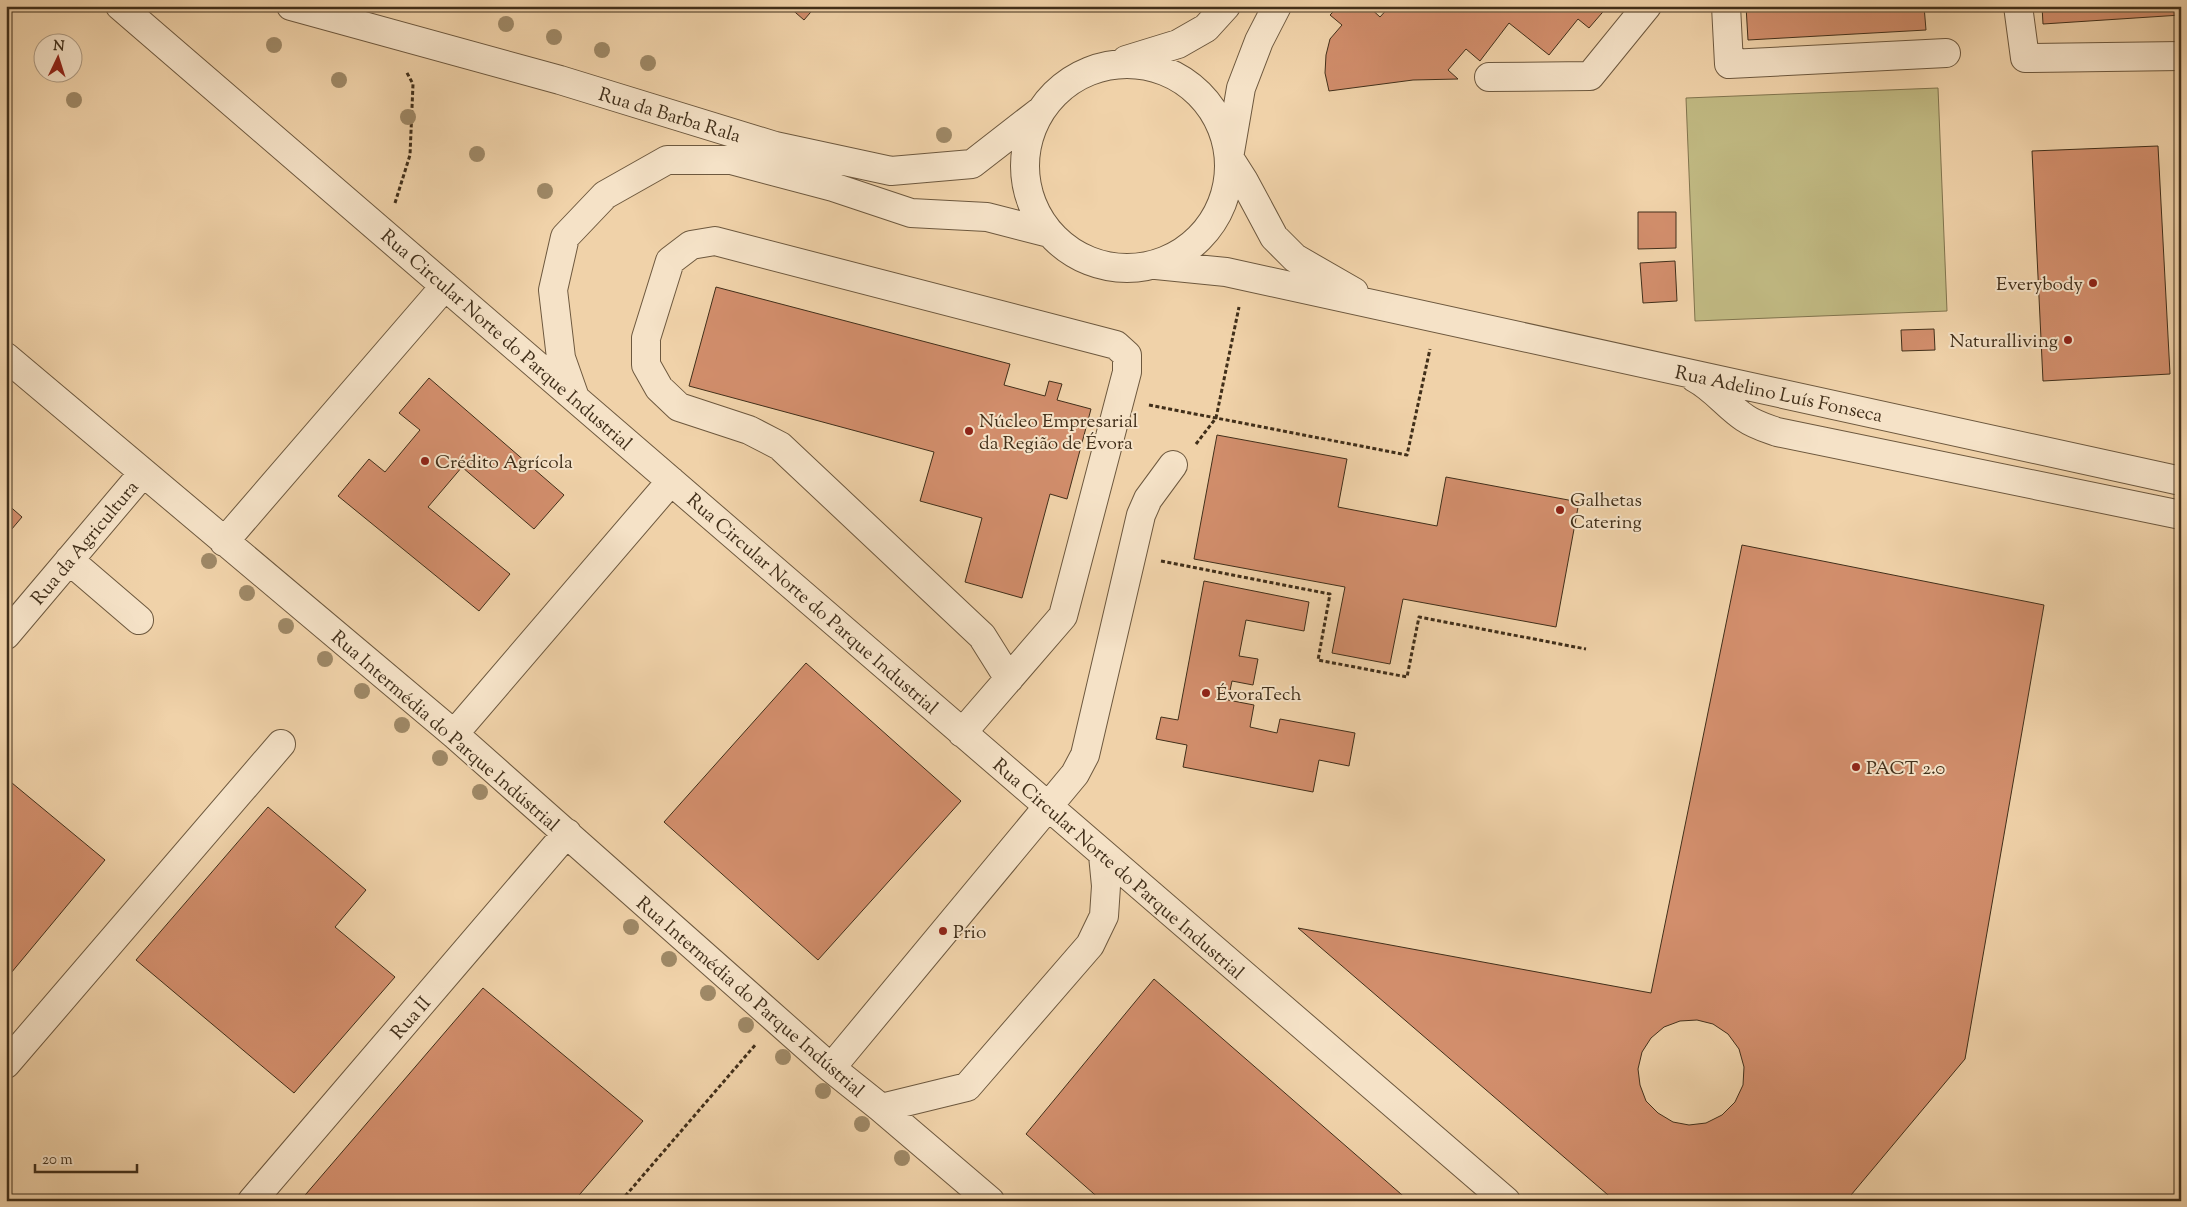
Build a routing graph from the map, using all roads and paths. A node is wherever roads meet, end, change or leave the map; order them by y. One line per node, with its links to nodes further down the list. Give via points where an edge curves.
1 (120, 6): 16 (street, Rua Circular Norte do Parque Industrial)
2 (291, 6): 9 (street, Rua da Barba Rala)
3 (371, 6): 9 (street)
4 (1226, 6): 12 (street, via 1206,28 1178,44)
5 (1277, 6): 15 (street, via 1240,88)
6 (1646, 6): 13 (street, via 1590,76)
7 (1726, 6): 10 (street, via 1729,64)
8 (2018, 6): 11 (street, via 2025,58)
9 (384, 31): 14 (street, Rua da Barba Rala, via 560,80 775,146 891,172 972,164); 16 (path, via 413,84 410,155)
10 (1946, 53)
11 (2181, 56)
12 (1117, 64): 14 (street, via 1082,73 1062,85); 15 (street, via 1152,67 1188,83 1213,109 1227,140)
13 (1490, 76)
14 (1039, 112): 17 (street, via 1026,142 1024,178 1029,199)
15 (1230, 157): 18 (street, via 1226,194 1214,221 1191,247); 21 (street, Rua Adelino Luís Fonseca, via 1274,237 1295,258)
16 (386, 234): 20 (street, Rua Circular Norte do Parque Industrial)
17 (1049, 234): 18 (street, via 1085,260 1120,269); 25 (street, via 987,217 911,213 833,187 731,160 668,160 605,195 566,237 553,290 561,358)
18 (1156, 265): 19 (street, Rua Adelino Luís Fonseca)
19 (1246, 276): 21 (street, Rua Adelino Luís Fonseca); 27 (path)
20 (445, 286): 25 (street, Rua Circular Norte do Parque Industrial); 33 (street)
21 (1377, 305): 22 (street, Rua Adelino Luís Fonseca)
22 (1437, 318): 24 (street, Rua Adelino Luís Fonseca); 27 (path, via 1407,455)
23 (6, 357): 29 (street, Rua Intermédia do Parque Indústrial)
24 (1683, 372): 31 (street, Rua Adelino Luís Fonseca); 32 (street, via 1710,388 1744,418 1777,432)
25 (574, 397): 30 (street, Rua Circular Norte do Parque Industrial)
26 (1163, 408): 27 (path)
27 (1216, 418): 28 (path, via 1201,439)
28 (1173, 465): 34 (street, via 1148,499)
29 (143, 472): 33 (street, Rua Intermédia do Parque Indústrial); 35 (street, Rua da Agricultura)
30 (671, 480): 40 (street, Rua Circular Norte do Parque Industrial); 41 (street)
31 (2181, 481)
32 (2181, 515)
33 (224, 542): 41 (street, Rua Intermédia do Parque Indústrial)
34 (1132, 556): 38 (path, via 1330,594 1318,660 1407,677 1419,617); 43 (street, via 1085,755 1075,774)
35 (69, 560): 36 (street); 37 (street, Rua da Agricultura)
36 (139, 620)
37 (6, 635)
38 (1586, 649)
39 (1008, 679): 39 (street, via 1063,616 1127,372 1127,355 1116,345 715,241 690,245 670,261 646,338 646,365 659,388 679,407 749,430 780,446 982,636); 40 (street)
40 (962, 733): 43 (street, Rua Circular Norte do Parque Industrial)
41 (454, 734): 44 (street, Rua Intermédia do Parque Indústrial)
42 (281, 744): 47 (street)
43 (1047, 807): 45 (street, Rua Circular Norte do Parque Industrial); 48 (street)
44 (567, 834): 46 (street, Rua Intermédia do Parque Indústrial); 50 (street, Rua II)
45 (1103, 855): 49 (street, Rua Intermédia do Parque Indústrial, via 1104,916 1090,945 967,1087); 53 (street, Rua Circular Norte do Parque Industrial)
46 (777, 1020): 48 (street, Rua Intermédia do Parque Indústrial); 51 (path)
47 (6, 1064)
48 (831, 1068): 49 (street, Rua Intermédia do Parque Indústrial)
49 (880, 1108): 52 (street, Rua Intermédia do Parque Indústrial)
50 (252, 1201)
51 (621, 1201)
52 (990, 1201)
53 (1506, 1201)

